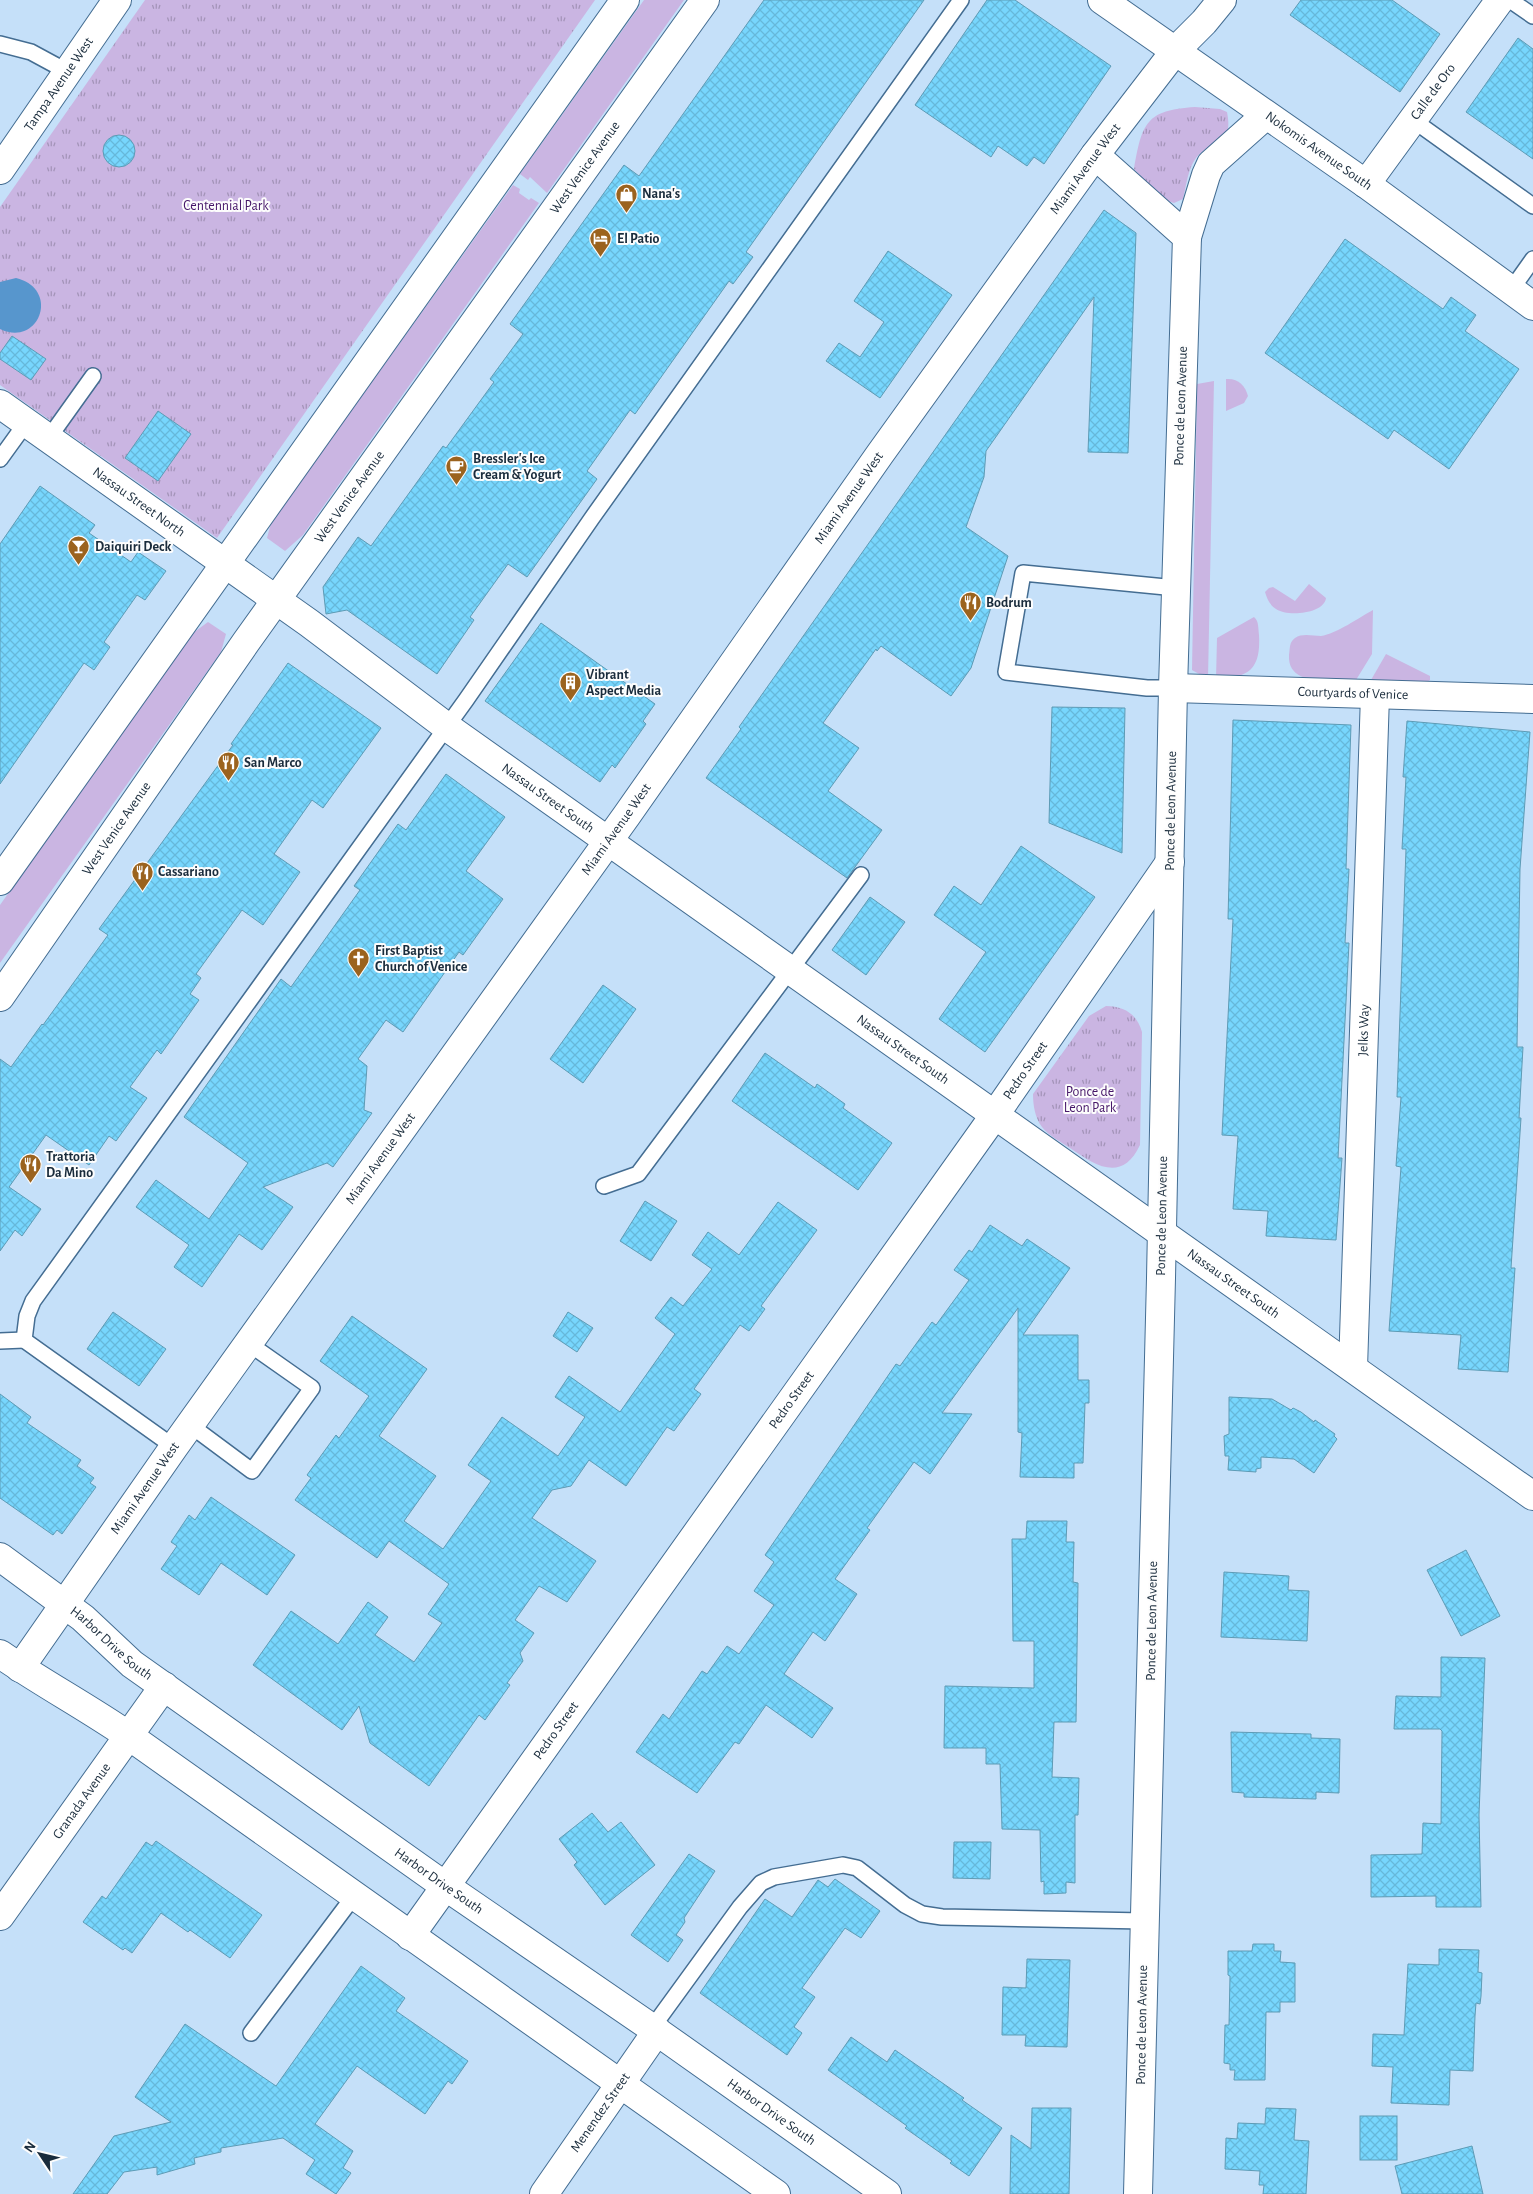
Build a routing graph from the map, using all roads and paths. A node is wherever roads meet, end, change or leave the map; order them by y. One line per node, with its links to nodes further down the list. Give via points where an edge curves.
1 (117, 0): 12 (street, Tampa Avenue West)
2 (625, 0): 28 (street)
3 (704, 0): 30 (street, West Venice Avenue)
4 (961, 0): 34 (lane)
5 (1102, 0): 11 (street, Nokomis Avenue South)
6 (1222, 0): 11 (street, Miami Avenue West)
7 (1500, 0): 14 (street, Calle de Oro)
8 (1510, 0): 9 (lane)
9 (1533, 16)
10 (0, 44): 12 (lane, via 31,52)
11 (1175, 51): 13 (street, Nokomis Avenue South); 15 (street, Miami Avenue West)
12 (68, 72): 16 (street, Tampa Avenue West)
13 (1266, 115): 17 (street, Nokomis Avenue South); 19 (street, Ponce de Leon Avenue, via 1211,164)
14 (1413, 120): 17 (street, Calle de Oro); 18 (lane)
15 (1095, 155): 19 (street); 35 (street, Miami Avenue West)
16 (0, 170)
17 (1366, 184): 21 (street, Nokomis Avenue South)
18 (1533, 206)
19 (1187, 237): 29 (street, Ponce de Leon Avenue)
20 (1533, 259): 21 (lane)
21 (1511, 290): 22 (street, Nokomis Avenue South)
22 (1533, 306)
23 (93, 376): 26 (lane)
24 (0, 404): 25 (street, Nassau Street North)
25 (26, 423): 26 (street, Nassau Street North); 27 (lane)
26 (48, 439): 28 (street, Nassau Street North)
27 (0, 459)
28 (226, 564): 30 (street, Nassau Street North); 38 (street)
29 (1176, 588): 31 (street, Ponce de Leon Avenue); 31 (lane, via 1023,573 1006,672)
30 (276, 600): 34 (street, Nassau Street South); 40 (street, West Venice Avenue)
31 (1172, 688): 32 (street, Courtyards of Venice); 36 (street, Ponce de Leon Avenue)
32 (1375, 695): 33 (street, Courtyards of Venice); 47 (street, Jelks Way)
33 (1533, 699)
34 (447, 727): 35 (street, Nassau Street South); 44 (lane, via 33,1301 24,1327)
35 (608, 841): 39 (street, Nassau Street South); 46 (street, Miami Avenue West)
36 (1170, 862): 41 (street, Pedro Street); 43 (street, Ponce de Leon Avenue)
37 (861, 875): 39 (lane)
38 (0, 881)
39 (789, 970): 41 (street, Nassau Street South); 42 (lane, via 638,1174)
40 (0, 997)
41 (994, 1116): 43 (street, Nassau Street South); 56 (street, Pedro Street)
42 (604, 1186)
43 (1162, 1234): 47 (street, Nassau Street South); 59 (street, Ponce de Leon Avenue)
44 (24, 1340): 45 (lane); 49 (lane)
45 (0, 1341)
46 (248, 1344): 48 (street, Miami Avenue West); 48 (lane, via 312,1388 296,1411 252,1471)
47 (1353, 1368): 50 (street, Nassau Street South)
48 (190, 1425): 49 (street, Miami Avenue West)
49 (174, 1447): 52 (street, Miami Avenue West)
50 (1533, 1496)
51 (0, 1558): 52 (street, Harbor Drive South)
52 (65, 1604): 53 (street, Miami Avenue West); 54 (street, Harbor Drive South, via 132,1664)
53 (10, 1661): 55 (street)
54 (164, 1686): 55 (street, Granada Avenue); 56 (street, Harbor Drive South)
55 (129, 1736): 57 (street); 58 (street, Granada Avenue)
56 (445, 1886): 60 (street, Pedro Street); 61 (street, Harbor Drive South)
57 (354, 1896): 60 (street); 62 (lane)
58 (0, 1916)
59 (1144, 1922): 61 (lane, via 942,1917 922,1914 905,1905 857,1868 842,1866 774,1877 761,1882 746,1900); 67 (street, Ponce de Leon Avenue)
60 (410, 1936): 63 (street)
61 (654, 2029): 63 (street, Menendez Street); 66 (street, Harbor Drive South)
62 (251, 2033)
63 (620, 2084): 64 (street, Menendez Street); 65 (street)
64 (544, 2194)
65 (776, 2194)
66 (887, 2194)
67 (1138, 2194)

